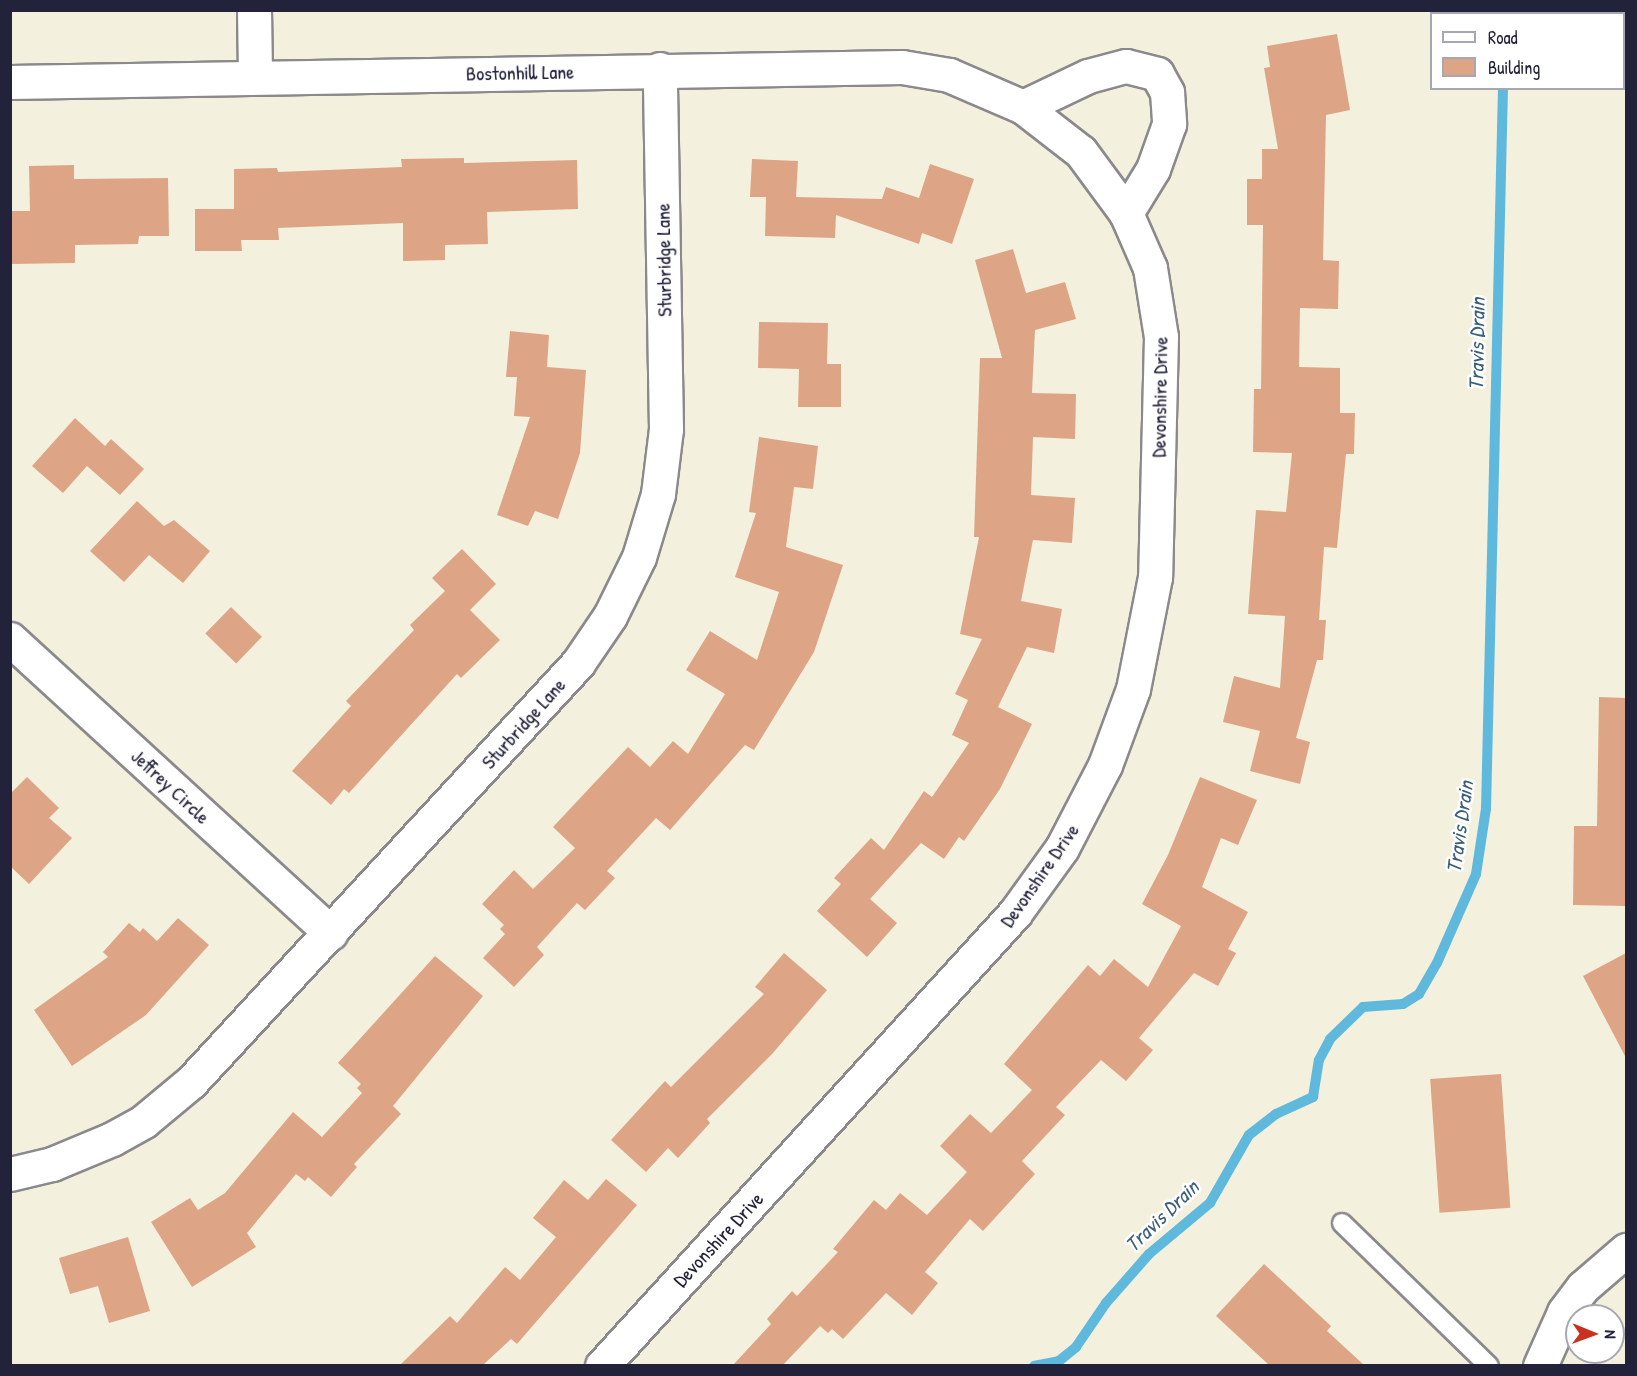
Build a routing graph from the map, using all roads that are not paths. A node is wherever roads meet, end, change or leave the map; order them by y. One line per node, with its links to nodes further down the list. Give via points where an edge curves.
1 (254, 10): 3 (street)
2 (660, 69): 3 (street, Bostonhill Lane); 5 (street, Bostonhill Lane, via 902,67 949,75); 9 (street, Sturbridge Lane, via 666,429 658,494 639,557 610,616 578,663)
3 (255, 77): 4 (street, Bostonhill Lane)
4 (10, 82)
5 (1023, 107): 6 (street, Bostonhill Lane); 7 (street, via 1088,76 1126,66 1157,74 1167,92 1169,124 1153,169)
6 (1082, 152): 7 (street, Devonshire Drive)
7 (1126, 213): 13 (street, Devonshire Drive, via 1150,268 1161,337 1155,577 1133,689 1105,765 1062,848 1016,913)
8 (10, 639): 9 (street, Jeffrey Circle)
9 (331, 933): 10 (street, Sturbridge Lane, via 192,1083 144,1121 52,1164)
10 (10, 1173)
11 (1342, 1223): 14 (lane)
12 (1626, 1250): 15 (street, via 1583,1287 1564,1312)
13 (602, 1365)
14 (1488, 1365)
15 (1540, 1365)

